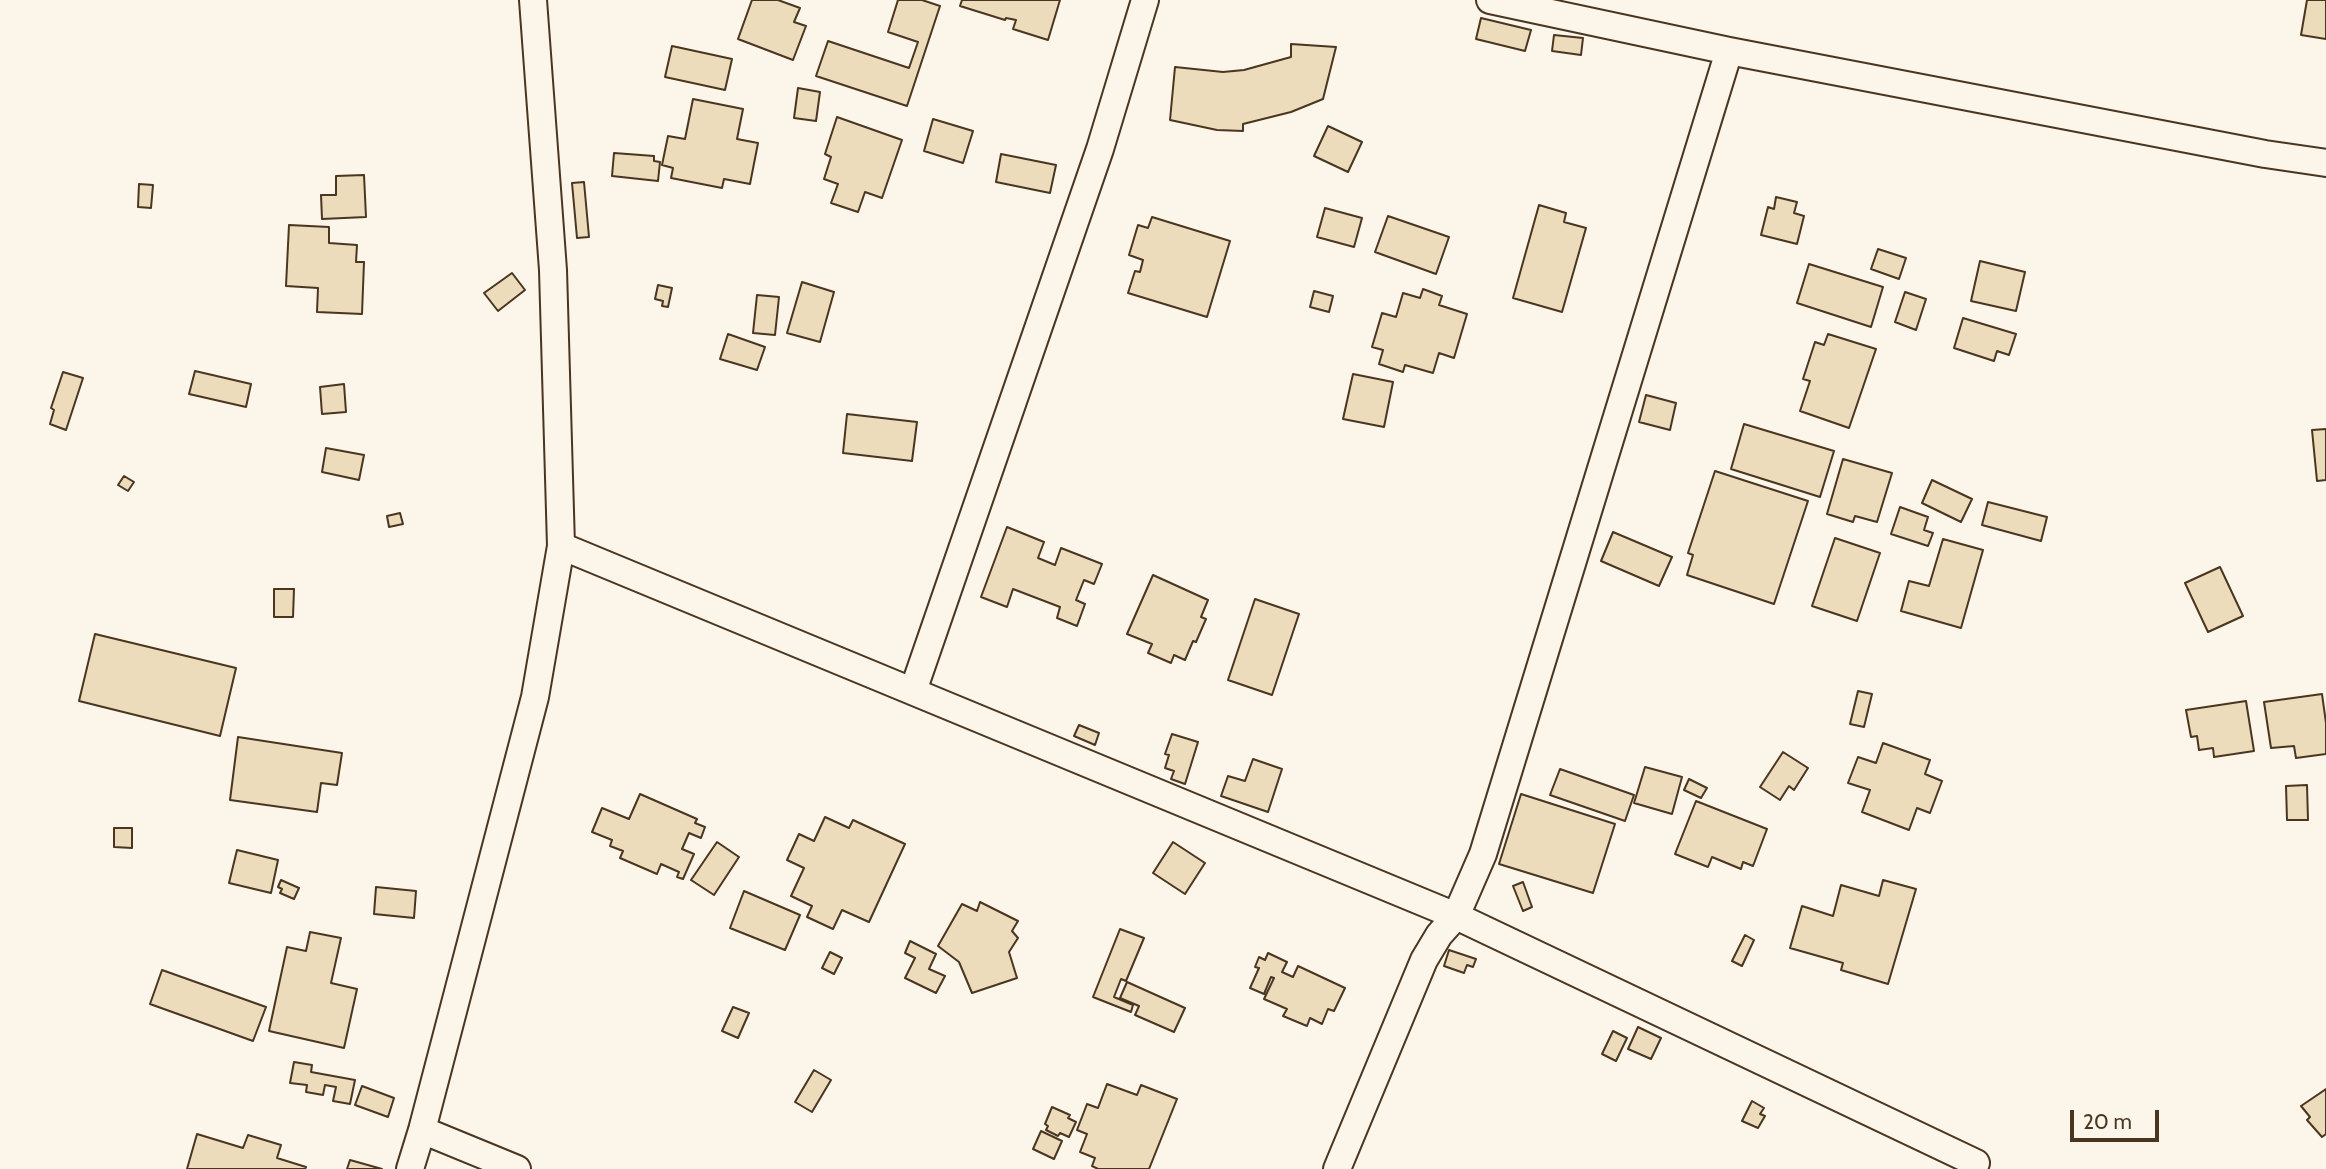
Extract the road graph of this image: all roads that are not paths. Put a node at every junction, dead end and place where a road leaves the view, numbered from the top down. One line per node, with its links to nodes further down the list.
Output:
1 (533, 0): 6 (street)
2 (1145, 0): 7 (street)
3 (1490, 0): 4 (street)
4 (1728, 51): 5 (street); 8 (street)
5 (2326, 163)
6 (561, 545): 7 (street); 9 (street)
7 (913, 691): 8 (street)
8 (1456, 916): 10 (street); 13 (street)
9 (422, 1130): 11 (street); 12 (street)
10 (1976, 1163)
11 (410, 1169)
12 (517, 1169)
13 (1338, 1169)

